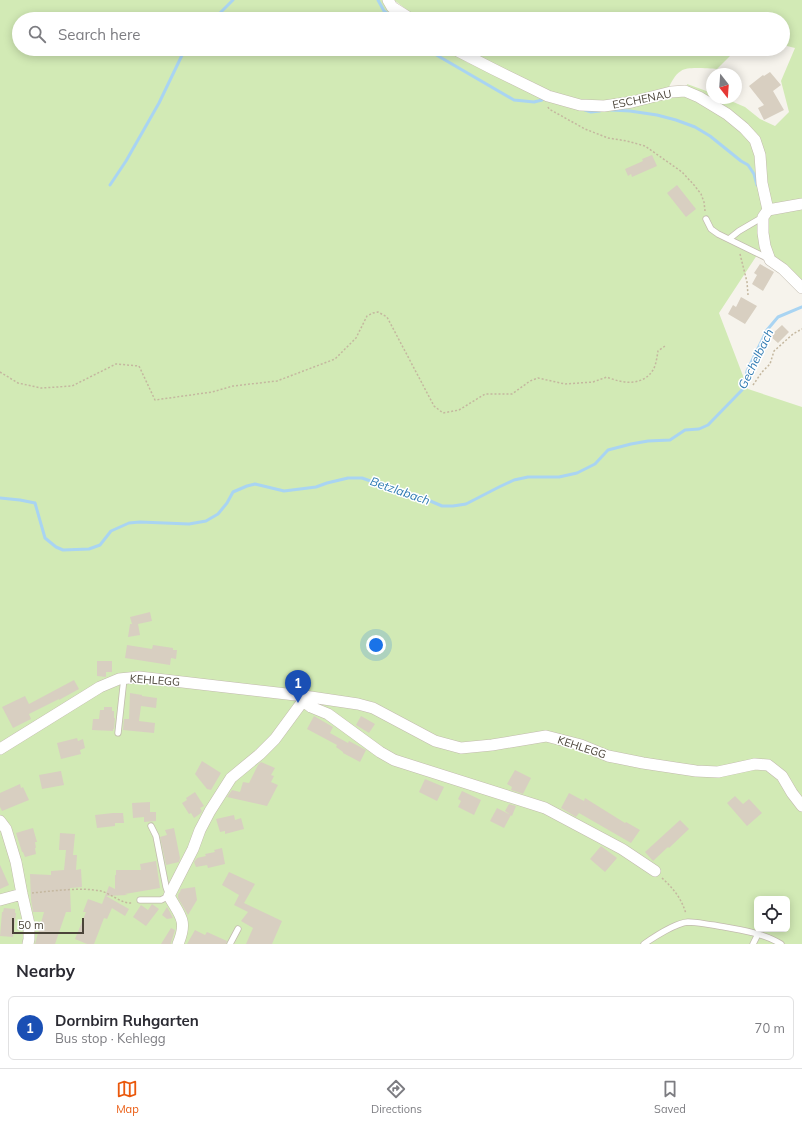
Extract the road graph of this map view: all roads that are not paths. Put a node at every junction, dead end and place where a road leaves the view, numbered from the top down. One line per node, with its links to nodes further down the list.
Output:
1 (388, 0): 2 (street)
2 (400, 12)
3 (468, 56): 5 (street, ESCHENAU)
4 (802, 204): 5 (street)
5 (766, 213): 7 (lane); 8 (street, ESCHENAU)
6 (706, 219): 7 (lane)
7 (729, 239): 8 (lane)
8 (770, 260): 9 (street)
9 (802, 288)
10 (124, 678): 11 (street, KEHLEGG); 12 (lane); 13 (street, KEHLEGG)
11 (304, 699): 14 (street, KEHLEGG); 17 (street, KEHLEGG); 19 (street)
12 (118, 733)
13 (0, 749)
14 (802, 806)
15 (0, 821): 18 (street)
16 (151, 826): 19 (lane)
17 (655, 871)
18 (22, 894): 20 (street); 24 (street)
19 (170, 896): 21 (lane); 25 (street)
20 (0, 900)
21 (140, 900)
22 (238, 929): 26 (lane)
23 (758, 934): 27 (lane); 28 (lane); 29 (lane)
24 (28, 944)
25 (178, 944)
26 (230, 944)
27 (644, 944)
28 (753, 944)
29 (781, 944)

